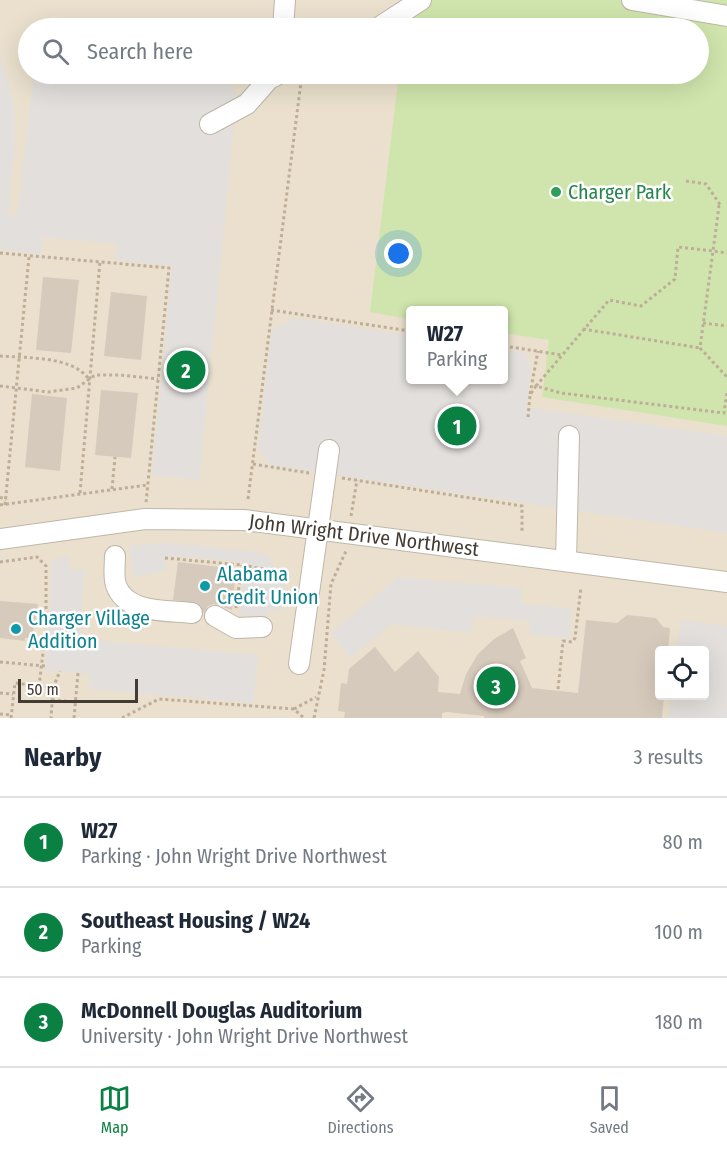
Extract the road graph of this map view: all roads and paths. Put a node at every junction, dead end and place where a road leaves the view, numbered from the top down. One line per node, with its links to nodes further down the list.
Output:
1 (285, 0): 5 (street)
2 (421, 0): 6 (street)
3 (632, 0): 4 (street)
4 (727, 16)
5 (284, 18)
6 (393, 18)
7 (266, 84): 9 (street)
8 (301, 84): 18 (path)
9 (210, 124)
10 (686, 181): 11 (path)
11 (721, 206): 12 (path); 13 (path)
12 (727, 207)
13 (713, 251): 15 (path); 19 (path); 21 (path)
14 (0, 253): 16 (path)
15 (727, 253)
16 (29, 257): 17 (path); 28 (path)
17 (100, 261): 30 (path); 31 (path)
18 (271, 310): 22 (path); 41 (path)
19 (703, 322): 20 (path); 24 (path)
20 (727, 326)
21 (584, 329): 24 (path); 26 (path)
22 (406, 330)
23 (508, 347): 25 (path)
24 (700, 348): 29 (path)
25 (538, 351): 26 (path); 36 (path)
26 (562, 355): 33 (path)
27 (0, 356): 28 (path)
28 (19, 357): 31 (path); 34 (path)
29 (727, 377)
30 (158, 379): 31 (path); 44 (path)
31 (89, 380): 34 (path); 46 (path)
32 (0, 386): 34 (path)
33 (536, 386): 35 (path); 36 (path)
34 (16, 389): 49 (path)
35 (727, 392)
36 (530, 395): 37 (path)
37 (528, 417)
38 (568, 436): 59 (street)
39 (329, 450): 42 (street)
40 (115, 457): 45 (path)
41 (252, 464): 42 (path); 48 (path)
42 (325, 476): 43 (path); 53 (street)
43 (357, 480): 51 (path); 54 (path)
44 (147, 485): 45 (path); 52 (path)
45 (112, 489): 46 (path)
46 (80, 493): 49 (path)
47 (0, 497): 49 (path)
48 (248, 499)
49 (6, 502): 50 (path)
50 (0, 506)
51 (351, 516)
52 (145, 519): 53 (street, John Wright Drive Northwest); 55 (street, John Wright Drive Northwest)
53 (318, 529): 59 (street, John Wright Drive Northwest); 70 (street)
54 (522, 531)
55 (0, 539)
56 (346, 551): 79 (path)
57 (115, 556): 65 (street)
58 (165, 558): 61 (path)
59 (566, 561): 63 (street, John Wright Drive Northwest)
60 (0, 562): 71 (path)
61 (242, 565): 62 (path); 66 (path)
62 (267, 570)
63 (727, 582)
64 (581, 587): 76 (path)
65 (192, 613)
66 (235, 615)
67 (215, 616): 68 (street)
68 (262, 627)
69 (0, 662): 71 (path)
70 (299, 664)
71 (43, 666): 74 (path)
72 (60, 671): 75 (path)
73 (78, 673): 81 (path)
74 (39, 686): 75 (path); 78 (path)
75 (53, 688): 80 (path)
76 (558, 689)
77 (0, 693): 78 (path)
78 (14, 694): 84 (path)
79 (318, 697): 82 (path); 89 (path)
80 (52, 700): 81 (path); 85 (path)
81 (75, 702): 86 (path)
82 (294, 709): 87 (path); 88 (path)
83 (0, 714): 84 (path)
84 (11, 716)
85 (51, 718)
86 (74, 718)
87 (122, 718)
88 (304, 718)
89 (314, 718)

